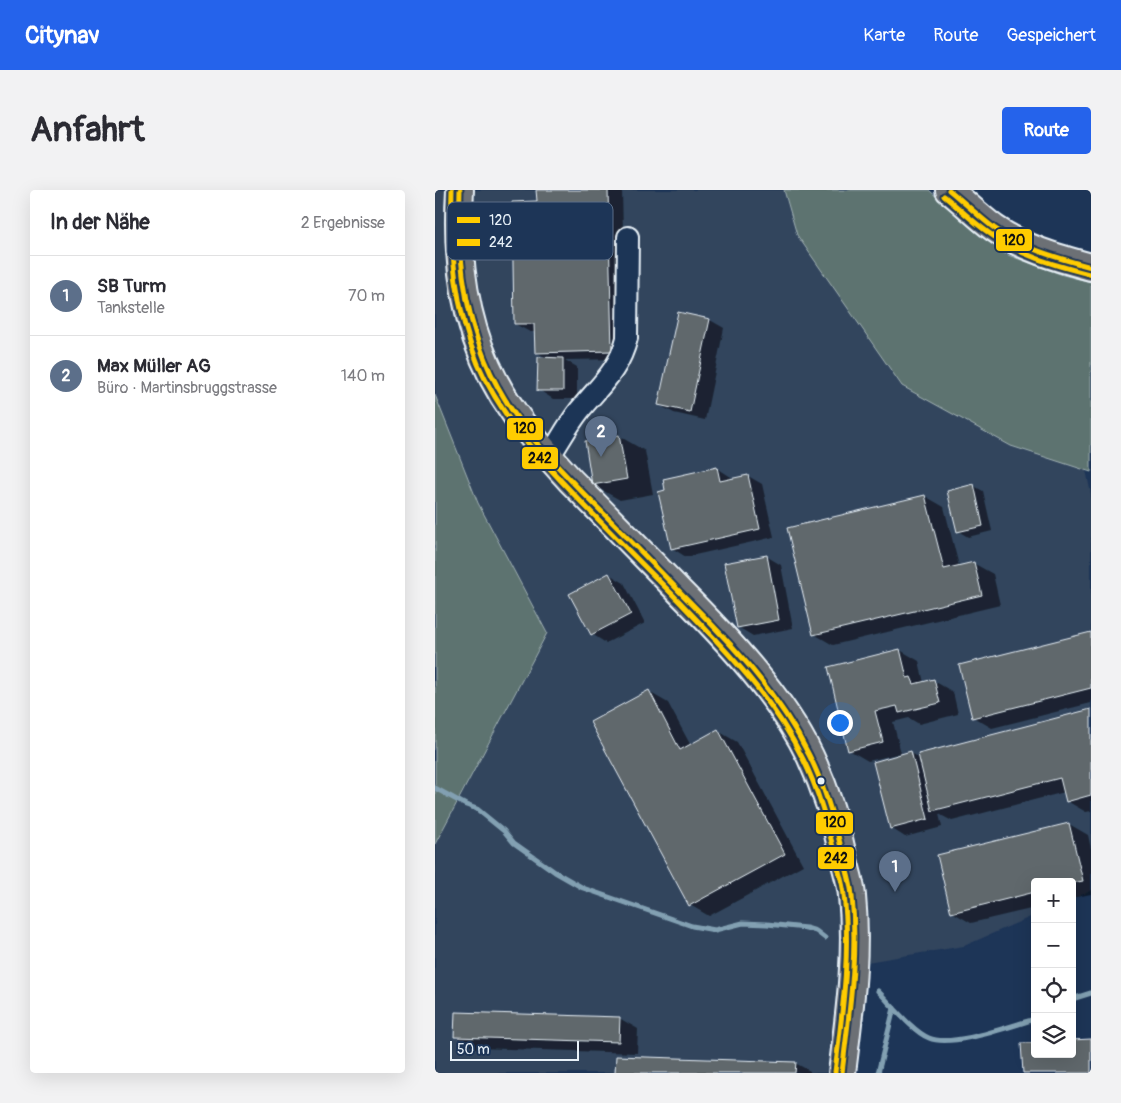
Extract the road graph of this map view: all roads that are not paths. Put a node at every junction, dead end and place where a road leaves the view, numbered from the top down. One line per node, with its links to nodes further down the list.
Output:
1 (949, 190): 4 (main road)
2 (629, 237): 5 (lane)
3 (459, 260): 5 (main road)
4 (1091, 267)
5 (549, 457): 6 (main road)
6 (842, 1073)

